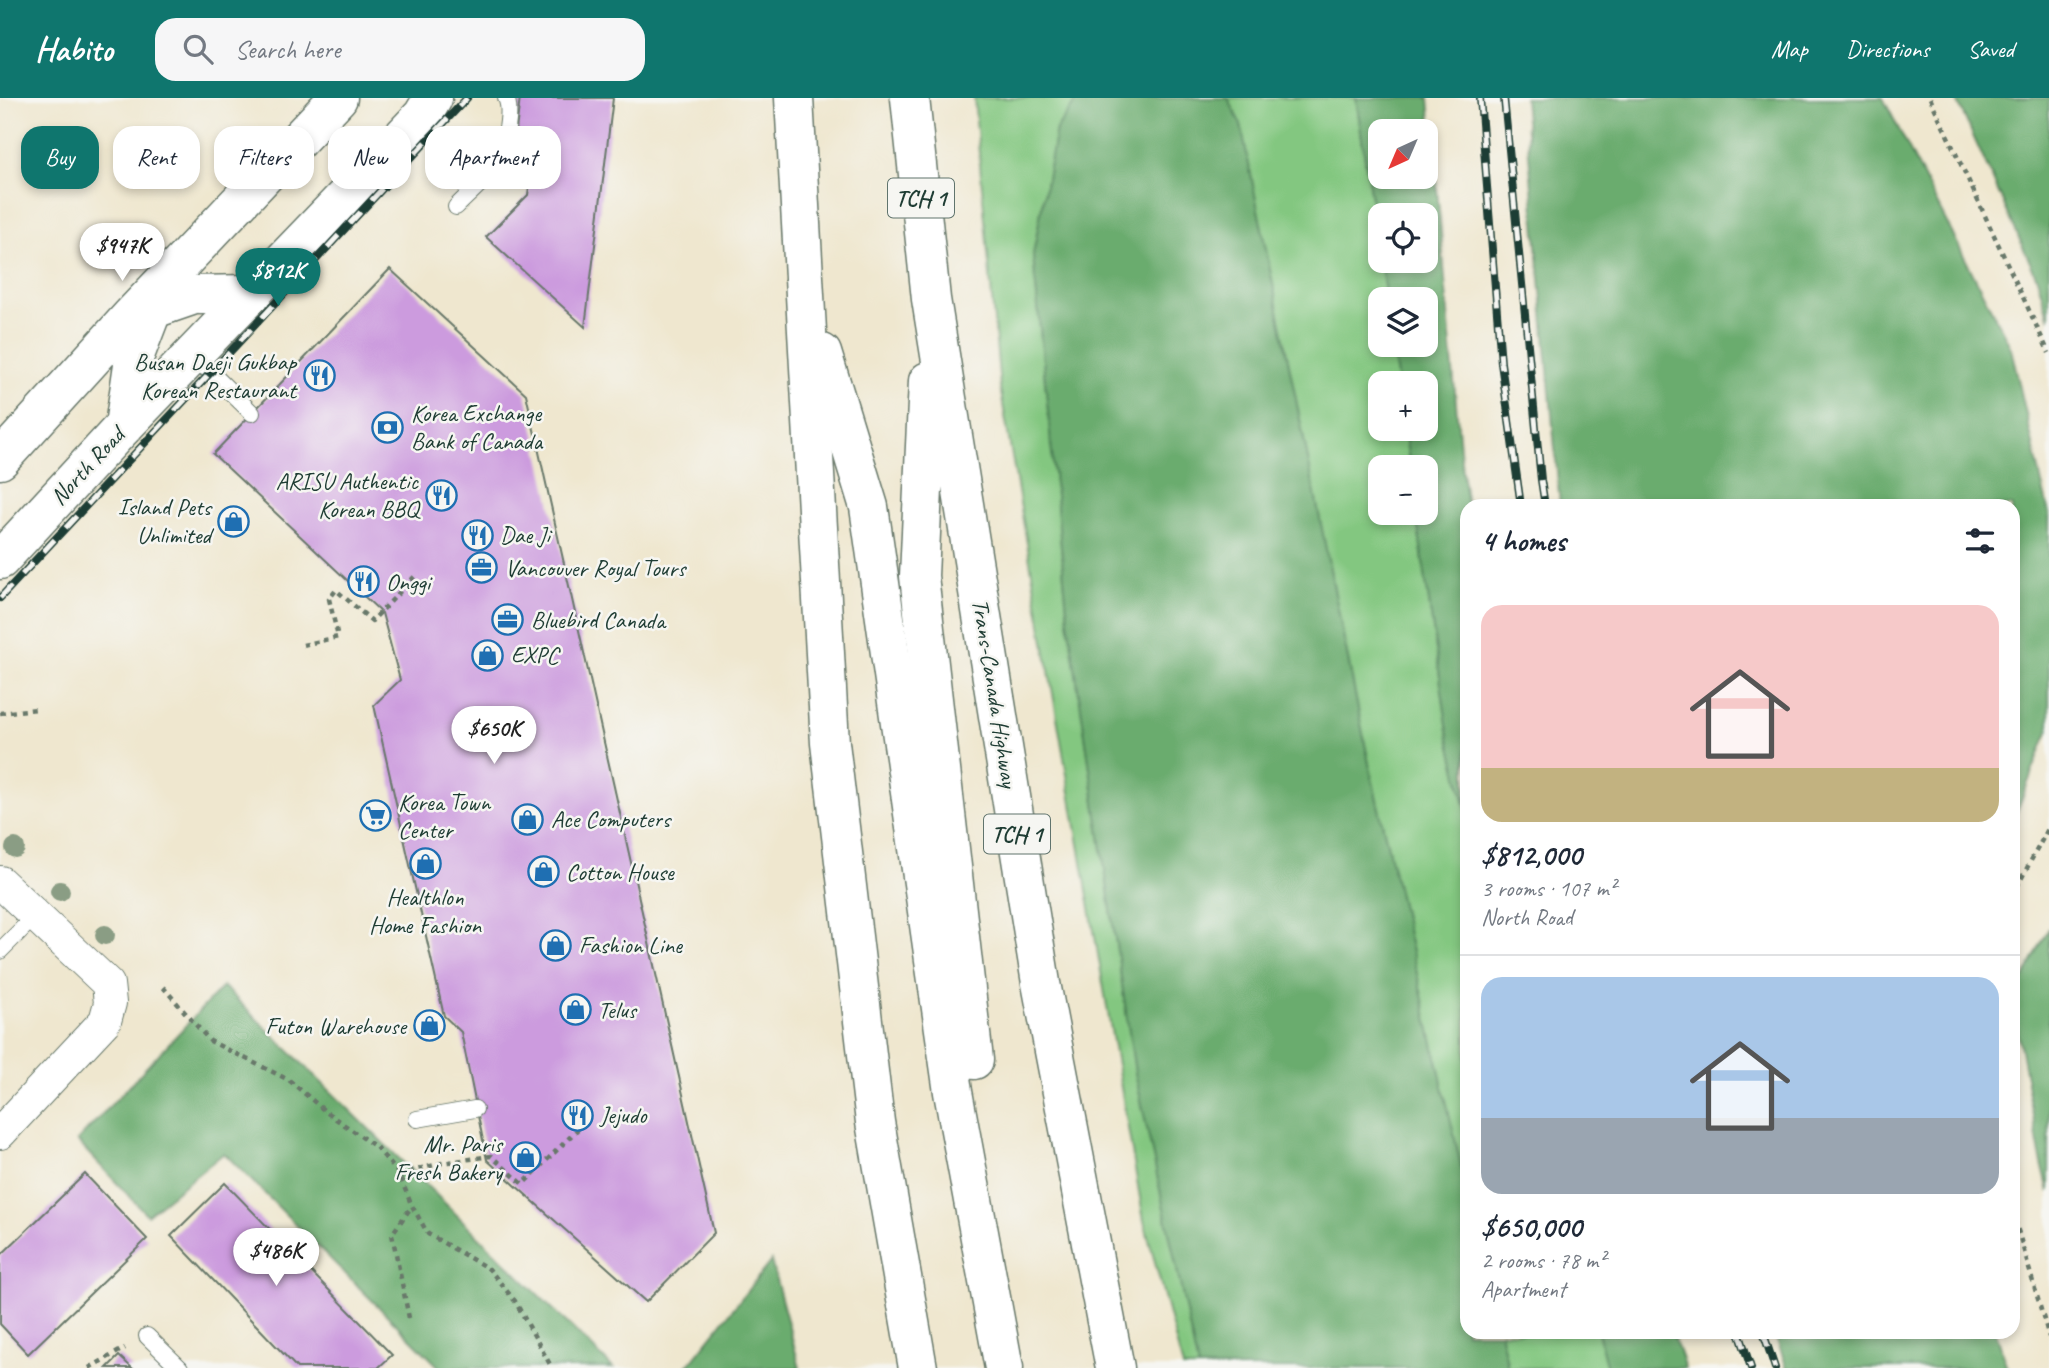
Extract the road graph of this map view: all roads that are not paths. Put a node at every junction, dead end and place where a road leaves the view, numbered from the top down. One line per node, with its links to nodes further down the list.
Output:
1 (338, 98): 10 (main road)
2 (433, 98): 8 (main road, North Road)
3 (506, 98): 6 (lane)
4 (794, 98): 7 (main road)
5 (911, 98): 9 (main road, Trans-Canada Highway / TCH 1)
6 (456, 207)
7 (804, 290): 24 (main road); 25 (main road)
8 (250, 294): 10 (main road); 11 (main road, North Road)
9 (931, 299): 26 (main road); 27 (main road, Trans-Canada Highway / TCH 1)
10 (146, 306): 13 (main road); 14 (main road)
11 (193, 355): 12 (lane); 13 (main road, North Road)
12 (252, 414)
13 (124, 426): 15 (main road, North Road)
14 (0, 460)
15 (0, 559)
16 (0, 882): 17 (street)
17 (36, 915): 18 (lane); 21 (street)
18 (0, 951)
19 (475, 1109): 20 (lane)
20 (417, 1119)
21 (0, 1133)
22 (147, 1336): 23 (lane)
23 (180, 1368)
24 (918, 1368)
25 (1004, 1368)
26 (1029, 1368)
27 (1115, 1368)

